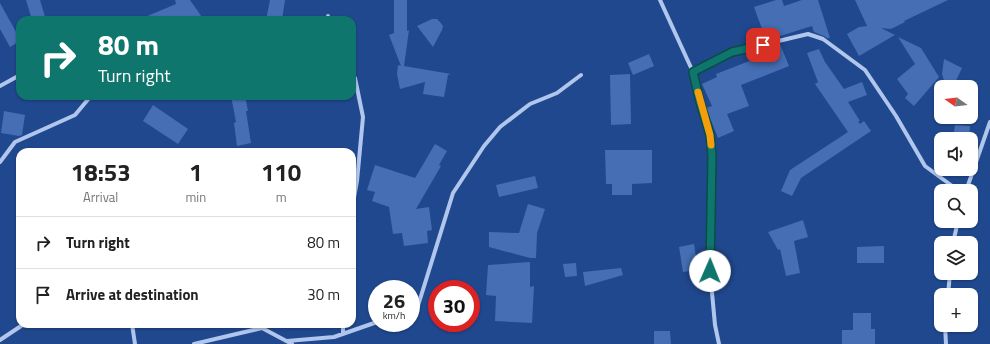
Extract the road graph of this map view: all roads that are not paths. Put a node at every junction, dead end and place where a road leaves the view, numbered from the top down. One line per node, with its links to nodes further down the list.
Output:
1 (660, 0): 2 (street)
2 (693, 72): 10 (street); 25 (street)
3 (582, 75): 13 (street)
4 (16, 77): 6 (street)
5 (356, 84): 12 (street)
6 (0, 86)
7 (88, 100): 9 (street)
8 (990, 122): 11 (street)
9 (0, 162)
10 (949, 184)
11 (968, 184)
12 (356, 187)
13 (420, 298)
14 (368, 325): 19 (street)
15 (18, 328): 20 (street)
16 (133, 328): 22 (street)
17 (342, 328): 19 (street)
18 (945, 332): 26 (street)
19 (343, 334): 21 (street)
20 (0, 340)
21 (287, 341): 23 (street); 24 (street)
22 (135, 344)
23 (194, 344)
24 (292, 344)
25 (719, 344)
26 (946, 344)

